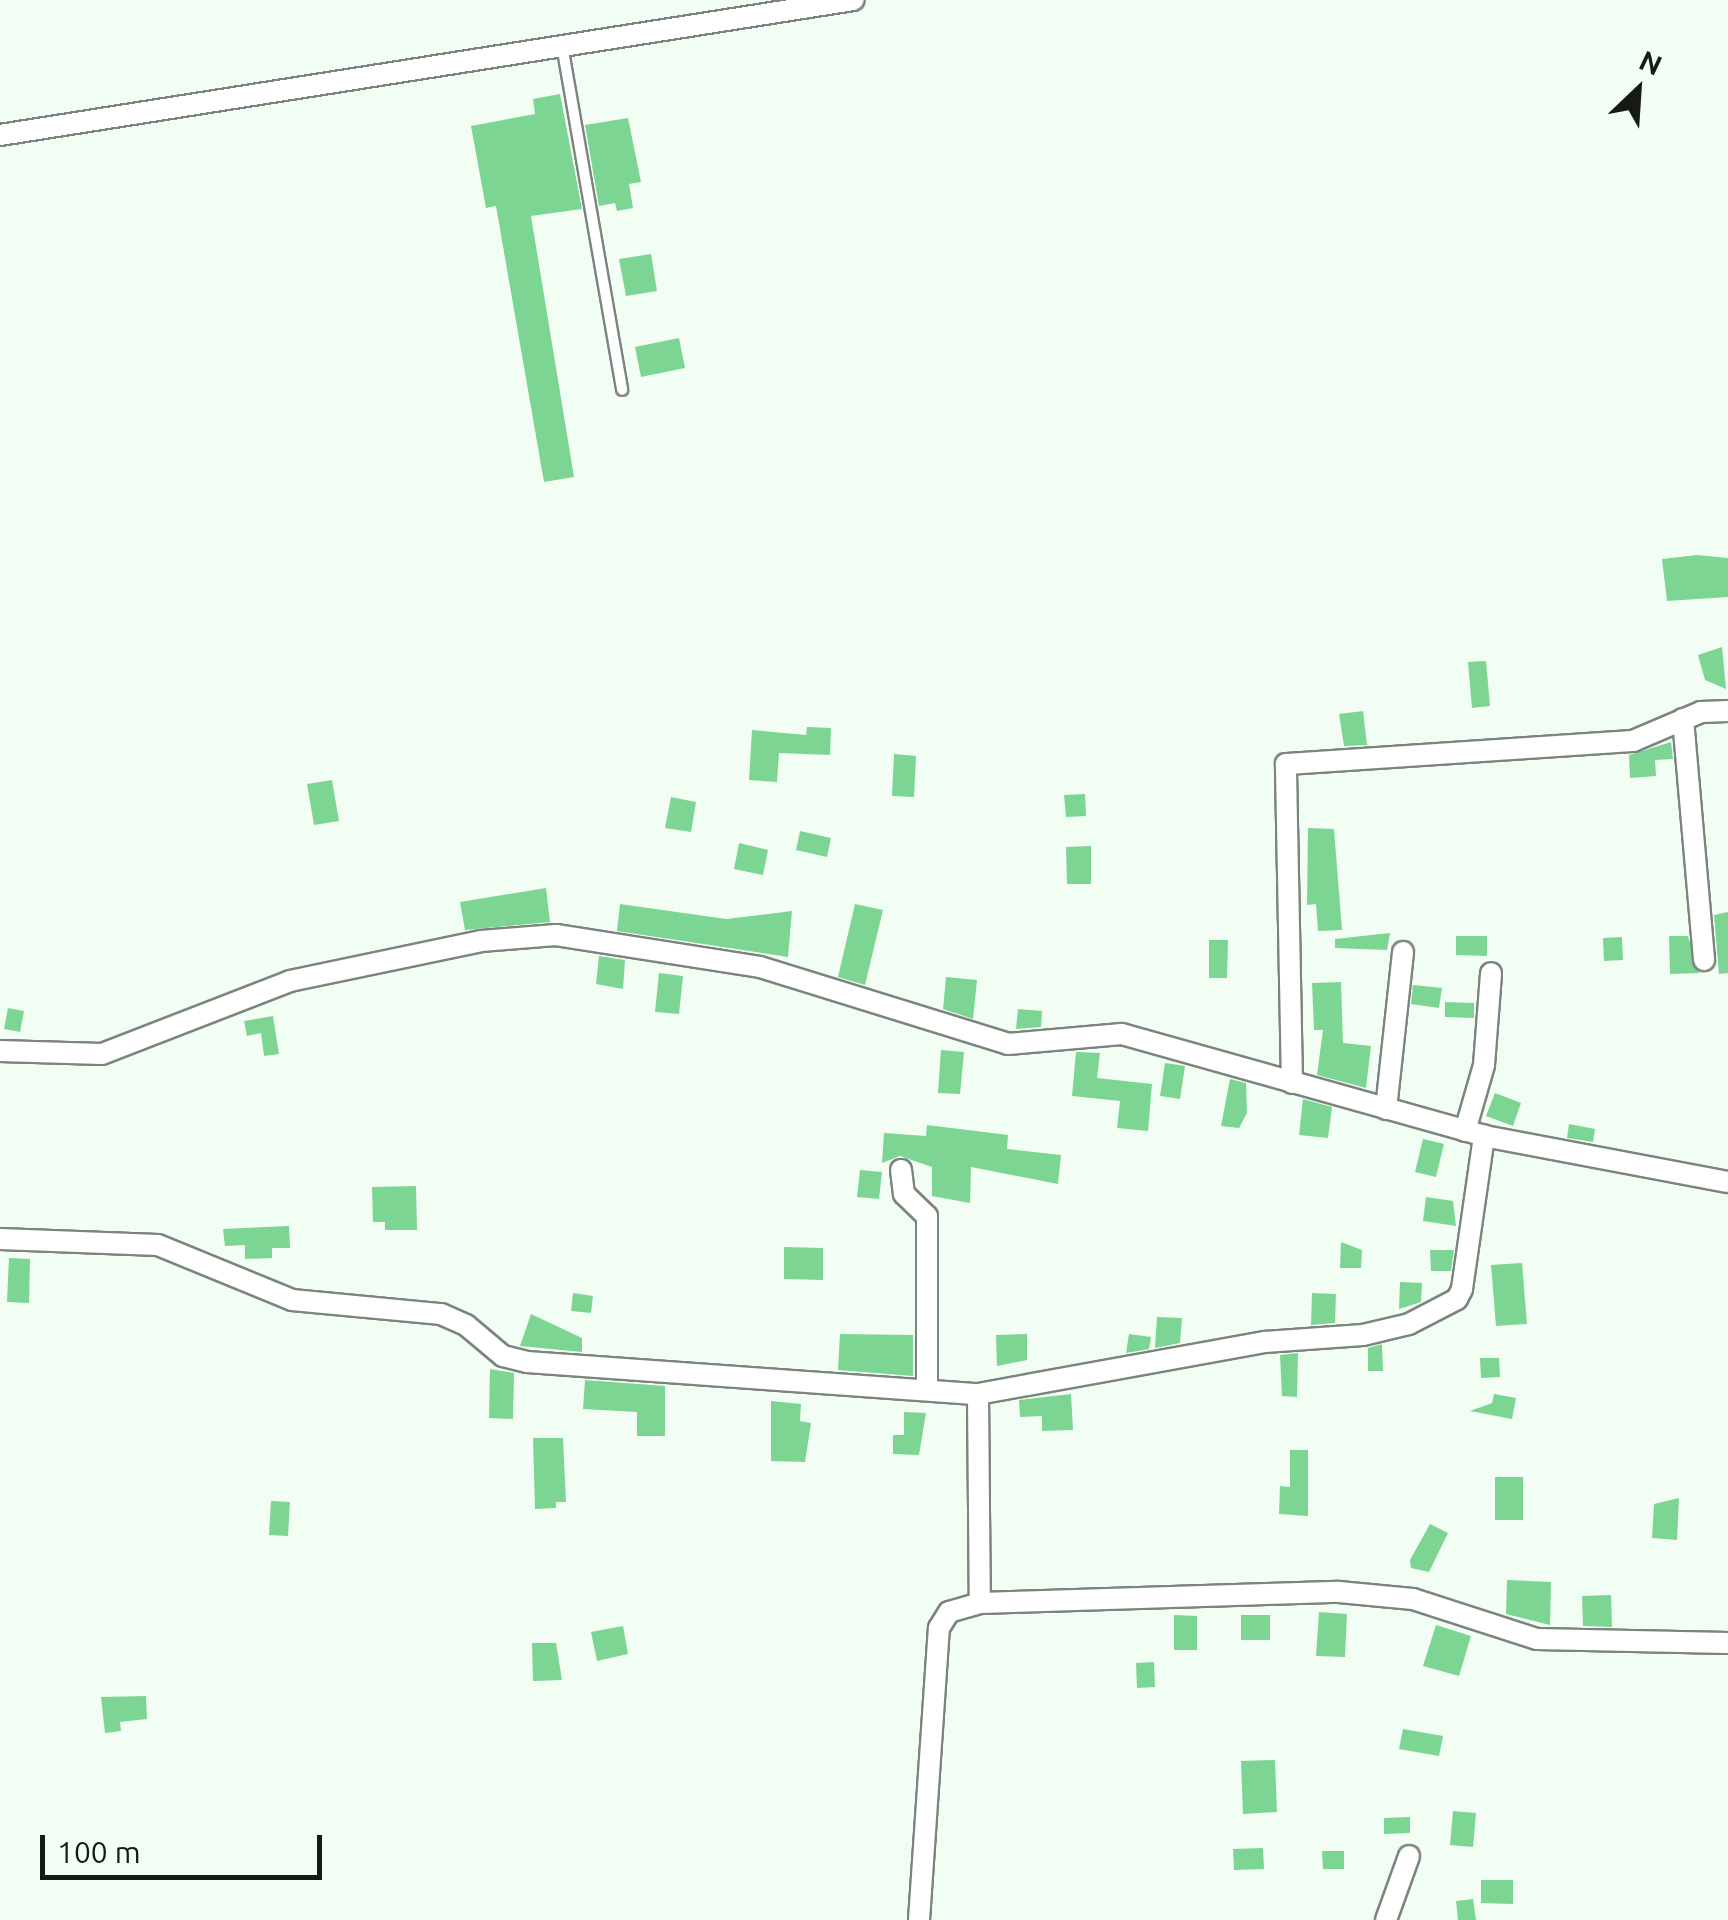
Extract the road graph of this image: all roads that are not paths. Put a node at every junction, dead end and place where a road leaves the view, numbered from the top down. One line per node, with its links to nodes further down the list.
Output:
1 (854, 0): 2 (street)
2 (562, 44): 3 (street); 4 (lane)
3 (0, 134)
4 (622, 390)
5 (1728, 711): 6 (street)
6 (1683, 719): 8 (street); 11 (street)
7 (1403, 952): 12 (street)
8 (1704, 960)
9 (1492, 973): 13 (street)
10 (0, 1051): 11 (street)
11 (1292, 1084): 12 (street)
12 (1386, 1109): 13 (street)
13 (1474, 1134): 15 (street); 18 (street)
14 (901, 1170): 17 (street)
15 (1728, 1182)
16 (0, 1240): 17 (street)
17 (927, 1390): 18 (street)
18 (978, 1394): 19 (street)
19 (980, 1603): 20 (street); 22 (street)
20 (1728, 1643)
21 (1409, 1856): 23 (street)
22 (919, 1920)
23 (1386, 1920)

